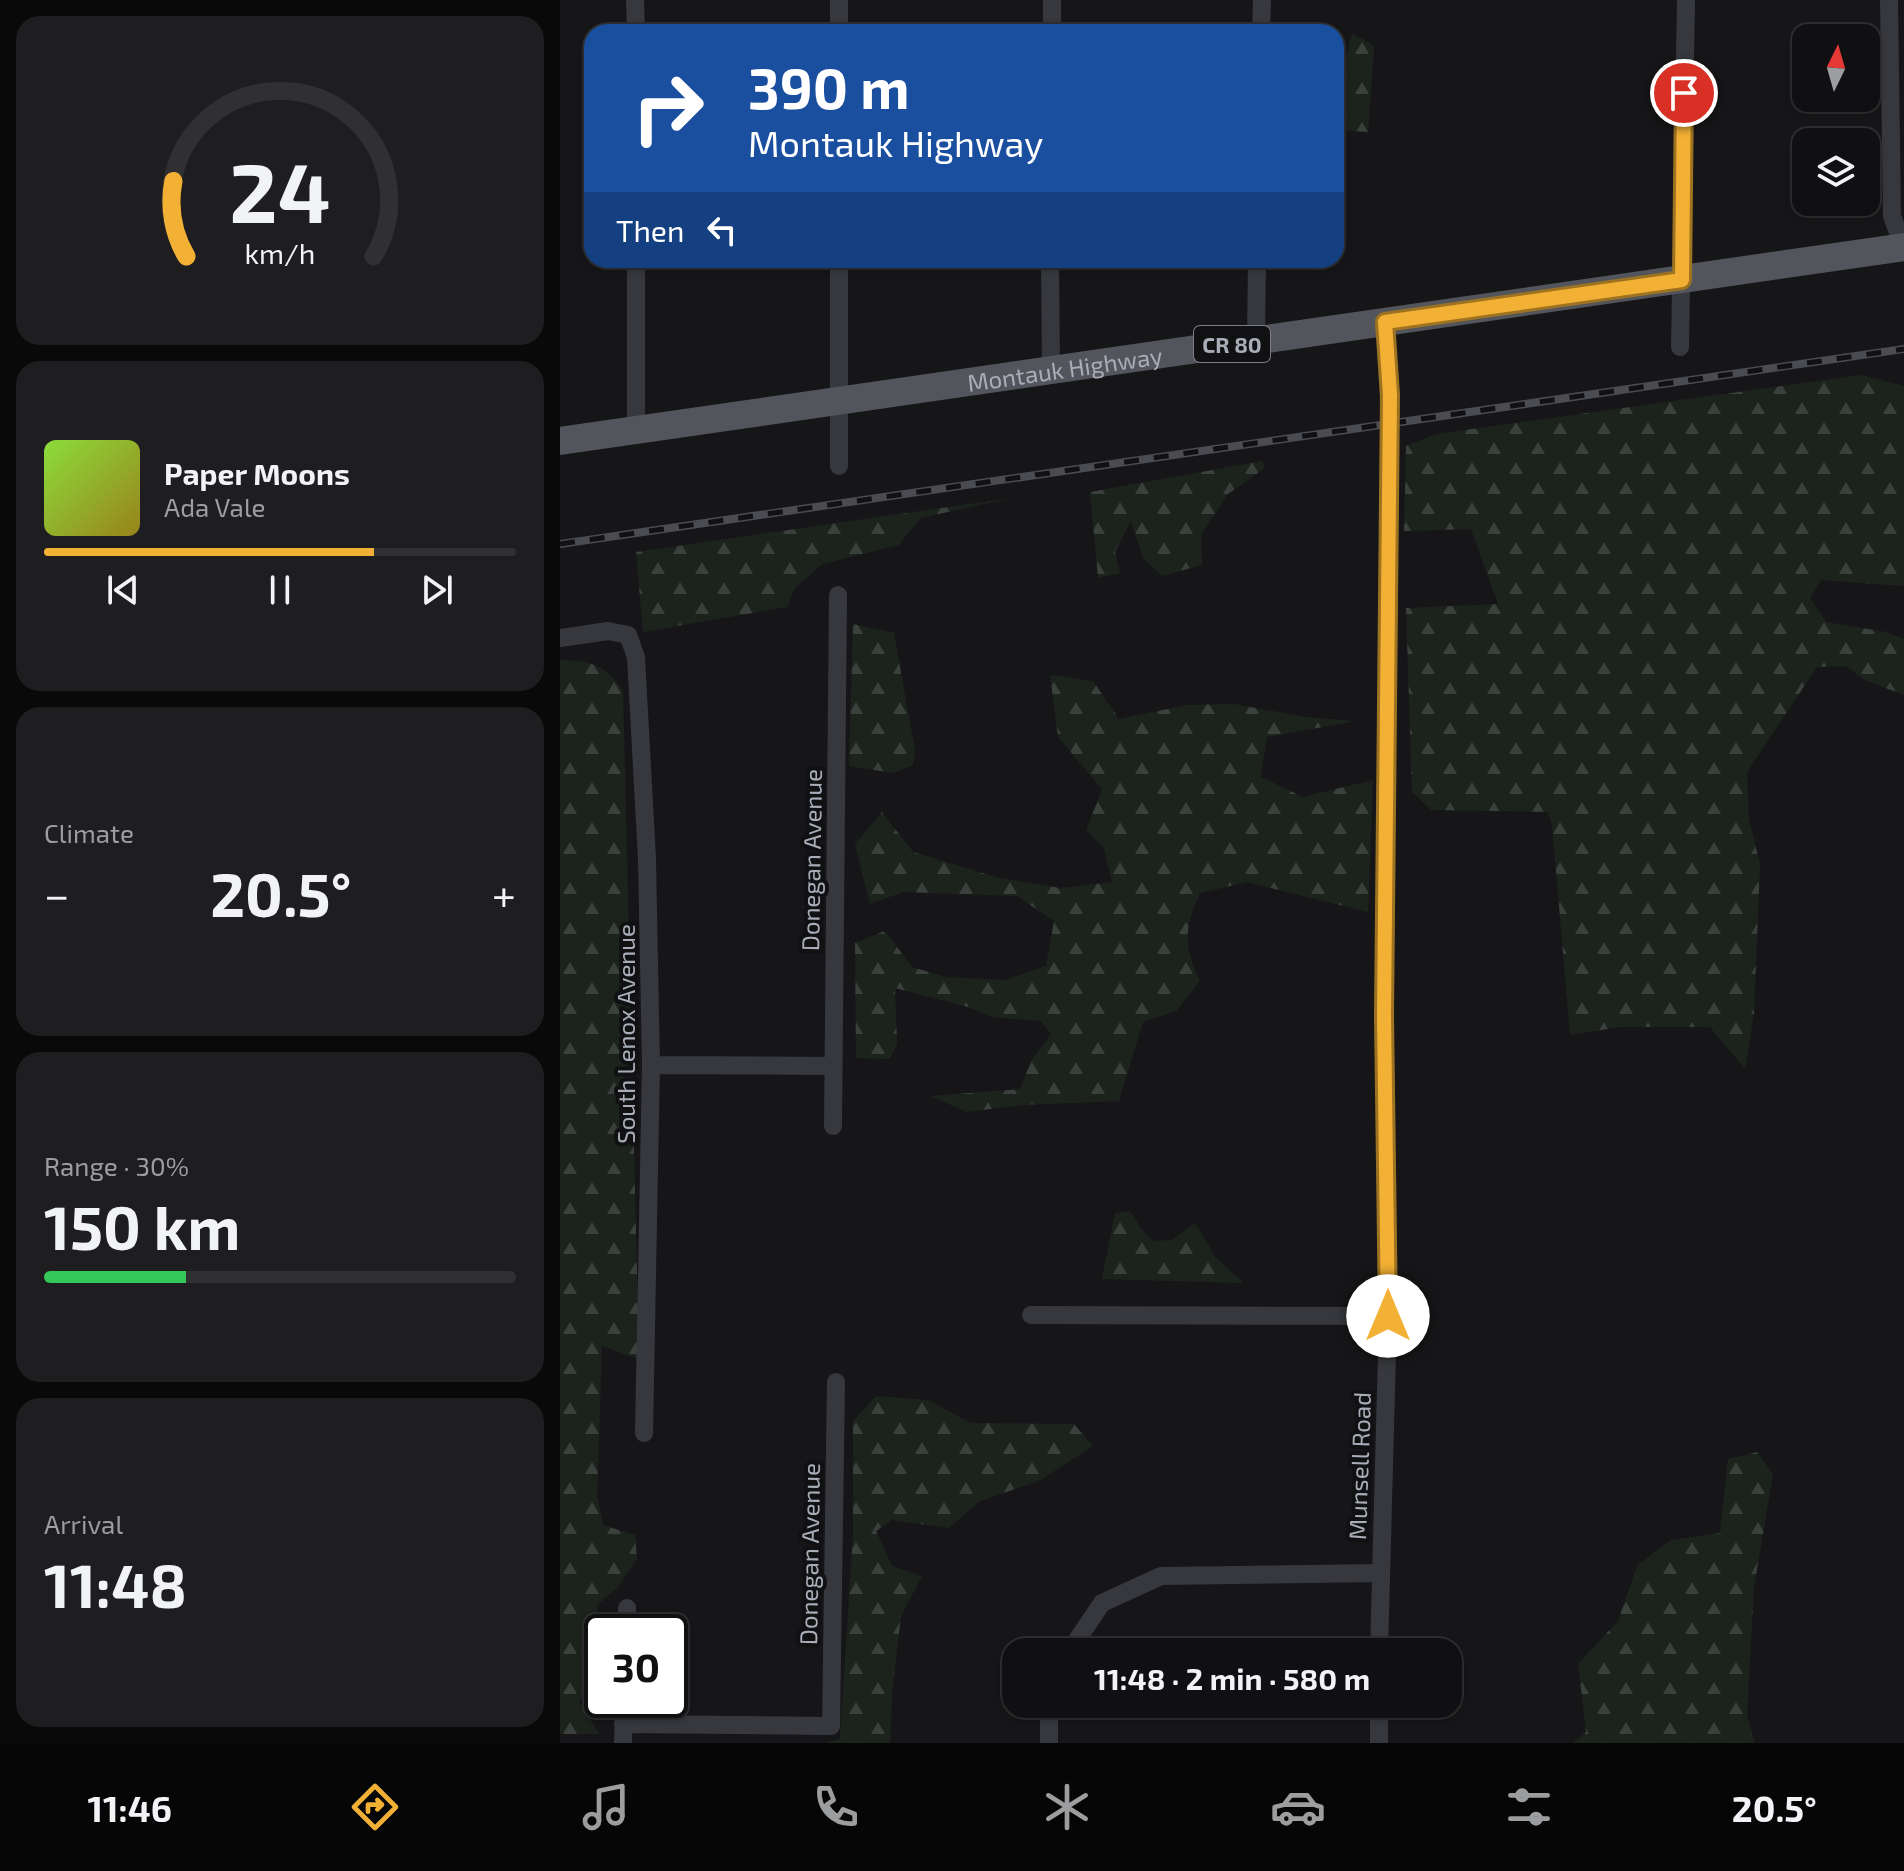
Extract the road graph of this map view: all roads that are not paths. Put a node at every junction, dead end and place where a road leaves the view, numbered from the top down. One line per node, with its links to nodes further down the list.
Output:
1 (635, 0): 7 (street)
2 (839, 0): 8 (street)
3 (1052, 0): 9 (street)
4 (1262, 0): 10 (street)
5 (1686, 0): 16 (street)
6 (1889, 0): 11 (street)
7 (636, 24)
8 (839, 24)
9 (1052, 24)
10 (1261, 24)
11 (1904, 247): 16 (main road, Montauk Highway / CR 80)
12 (636, 268): 22 (street)
13 (839, 268): 21 (street)
14 (1050, 268): 20 (street)
15 (1257, 268): 18 (street)
16 (1682, 280): 17 (main road, Montauk Highway / CR 80); 19 (street)
17 (1385, 322): 18 (main road, Montauk Highway / CR 80); 31 (street, Munsell Road)
18 (1256, 340): 20 (main road, Montauk Highway / CR 80)
19 (1680, 347)
20 (1051, 370): 21 (main road, Montauk Highway / CR 80)
21 (839, 401): 22 (main road, Montauk Highway / CR 80); 24 (street)
22 (636, 430): 23 (main road, Montauk Highway / CR 80)
23 (560, 441)
24 (839, 466)
25 (838, 595): 28 (street, Donegan Avenue)
26 (560, 638): 27 (street, South Lenox Avenue)
27 (651, 1065): 28 (street); 33 (street, South Lenox Avenue)
28 (833, 1066): 29 (street, Donegan Avenue)
29 (833, 1126)
30 (1031, 1315): 31 (street)
31 (1388, 1316): 34 (street, Munsell Road)
32 (836, 1382): 41 (street, Donegan Avenue)
33 (644, 1433)
34 (1379, 1573): 37 (street); 38 (street, Munsell Road)
35 (627, 1608): 36 (street)
36 (627, 1614)
37 (1078, 1638)
38 (1379, 1638)
39 (1049, 1718): 42 (street)
40 (1379, 1718): 43 (street)
41 (623, 1734)
42 (1049, 1743)
43 (1379, 1743)

